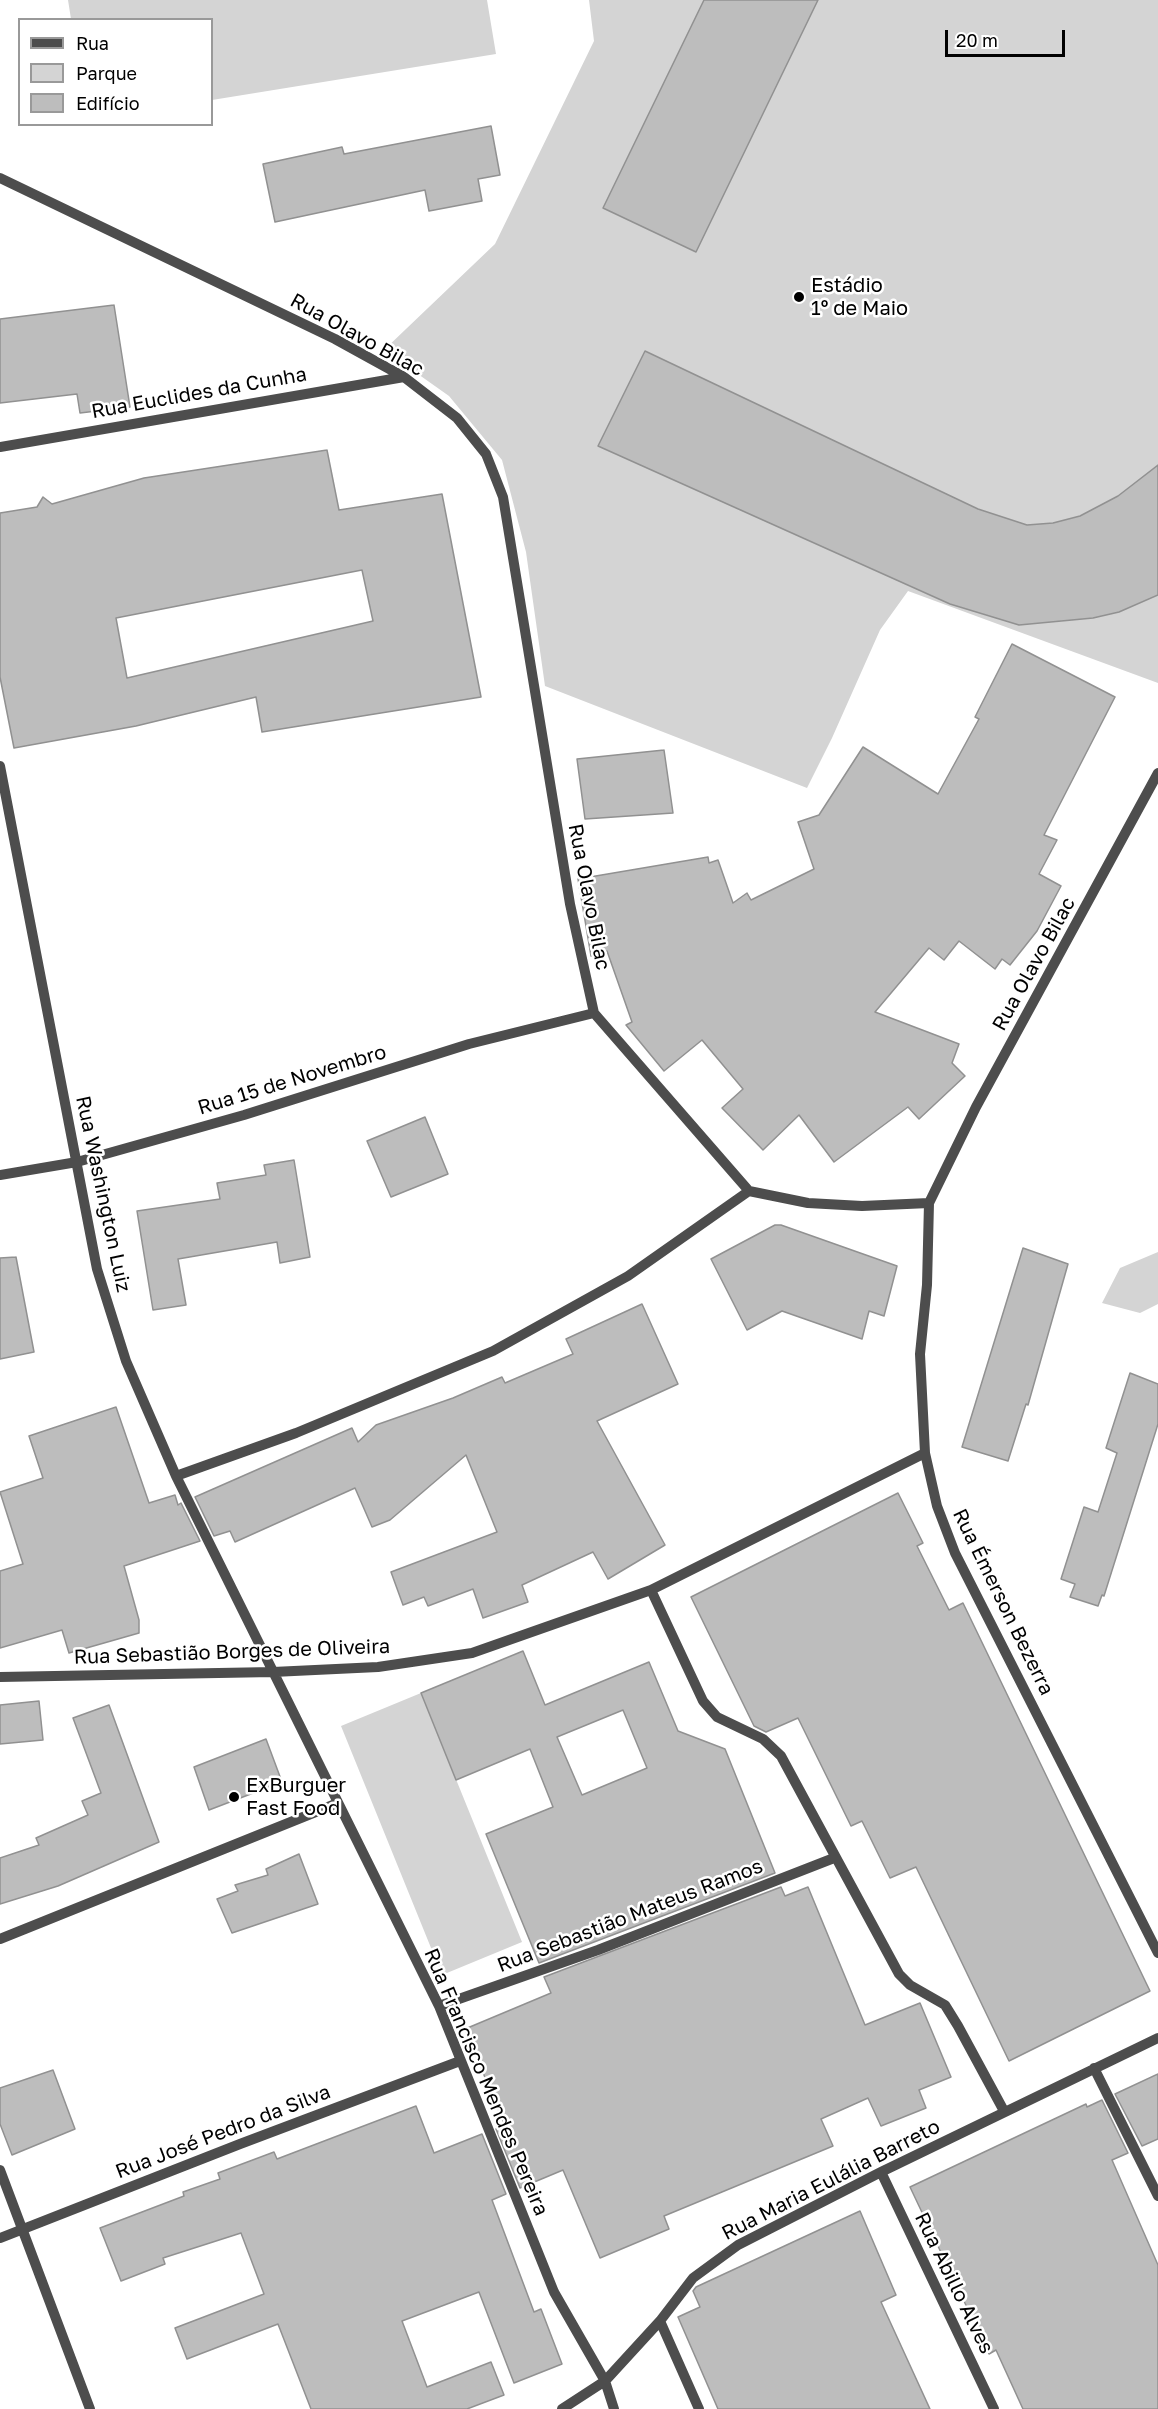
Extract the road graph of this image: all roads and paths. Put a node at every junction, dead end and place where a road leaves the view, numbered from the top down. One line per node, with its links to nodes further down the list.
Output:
1 (0, 178): 2 (street, Rua Olavo Bilac)
2 (404, 377): 3 (street, Rua Euclides da Cunha); 6 (street, Rua Olavo Bilac)
3 (0, 447)
4 (0, 766): 7 (street, Rua Washington Luiz)
5 (1158, 773): 10 (street, Rua Olavo Bilac)
6 (594, 1013): 7 (street, Rua 15 de Novembro); 9 (street, Rua Olavo Bilac)
7 (77, 1162): 8 (street, Rua 15 de Novembro); 12 (street, Rua Washington Luiz)
8 (0, 1175)
9 (749, 1191): 10 (street); 12 (street)
10 (929, 1203): 11 (street, Rua Émerson Bezerra)
11 (925, 1453): 13 (street, Rua Sebastião Borges de Oliveira); 19 (street, Rua Émerson Bezerra)
12 (176, 1476): 14 (street, Rua Washington Luiz)
13 (651, 1590): 14 (street, Rua Sebastião Borges de Oliveira); 17 (street)
14 (273, 1672): 15 (street, Rua Sebastião Borges de Oliveira); 16 (street, Rua Francisco Mendes Pereira)
15 (0, 1677)
16 (338, 1803): 18 (street); 20 (street, Rua Francisco Mendes Pereira)
17 (834, 1858): 20 (street, Rua Sebastião Mateus Ramos); 24 (street)
18 (0, 1939)
19 (1158, 1953)
20 (439, 2006): 22 (street, Rua Francisco Mendes Pereira)
21 (1158, 2038): 23 (street, Rua Maria Eulália Barreto)
22 (460, 2061): 28 (street, Rua José Pedro da Silva); 31 (street, Rua Francisco Mendes Pereira)
23 (1094, 2068): 24 (street, Rua Maria Eulália Barreto); 27 (street)
24 (1004, 2111): 26 (street, Rua Maria Eulália Barreto)
25 (0, 2170): 28 (street)
26 (881, 2172): 30 (street, Rua Maria Eulália Barreto); 36 (street, Rua Abillo Alves)
27 (1158, 2196)
28 (23, 2228): 29 (street, Rua José Pedro da Silva); 32 (street)
29 (0, 2238)
30 (660, 2321): 31 (street, Rua Maria Eulália Barreto); 35 (street)
31 (605, 2381): 33 (street, Rua Maria Eulália Barreto); 34 (street, Rua Francisco Mendes Pereira)
32 (90, 2409)
33 (562, 2409)
34 (614, 2409)
35 (699, 2409)
36 (994, 2409)

